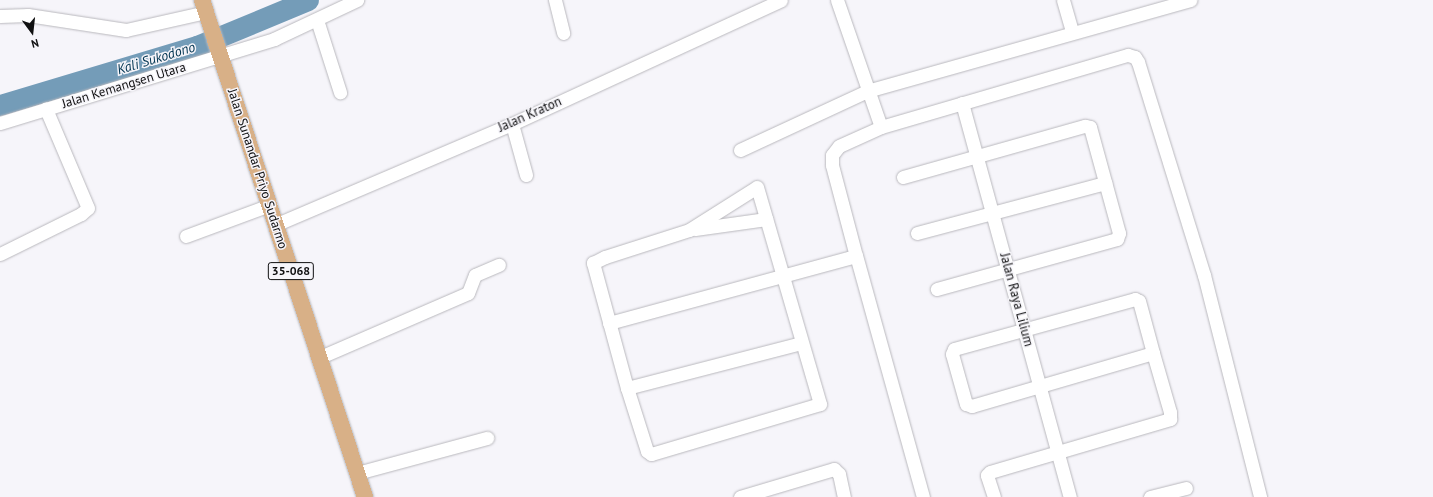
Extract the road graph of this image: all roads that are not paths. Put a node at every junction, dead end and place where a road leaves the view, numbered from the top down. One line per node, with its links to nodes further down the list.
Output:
1 (357, 0): 10 (street, Jalan Kemangsen Utara)
2 (555, 0): 12 (street)
3 (781, 0): 7 (street, Jalan Kraton)
4 (837, 0): 14 (street)
5 (1063, 0): 11 (street)
6 (1190, 0): 11 (street)
7 (757, 5): 19 (street, Jalan Kraton)
8 (205, 10): 9 (street); 13 (main road, Jalan Sunandar Priyo Sudarmo / 35-068)
9 (0, 16)
10 (317, 20): 13 (street, Jalan Kemangsen Utara); 15 (street)
11 (1072, 31): 14 (street)
12 (563, 33)
13 (218, 50): 17 (street, Jalan Kemangsen Utara); 26 (main road, Jalan Sunandar Priyo Sudarmo / 35-068)
14 (867, 90): 20 (street); 21 (street)
15 (340, 92)
16 (962, 103): 20 (street); 22 (street, Jalan Raya Lilium); 57 (street)
17 (46, 109): 18 (street, Jalan Kemangsen Utara); 33 (street)
18 (0, 123)
19 (512, 124): 23 (street); 29 (street, Jalan Kraton)
20 (881, 127): 34 (street)
21 (740, 150)
22 (977, 157): 24 (street); 25 (street); 27 (street, Jalan Raya Lilium)
23 (526, 174)
24 (903, 177)
25 (1105, 182): 27 (street); 36 (street)
26 (270, 205): 29 (main road, Jalan Sunandar Priyo Sudarmo / 35-068); 32 (street)
27 (992, 212): 31 (street); 36 (street, Jalan Raya Lilium)
28 (766, 218): 30 (street); 30 (street); 37 (street)
29 (277, 224): 43 (main road, Jalan Sunandar Priyo Sudarmo / 35-068)
30 (689, 230): 39 (street)
31 (917, 233)
32 (186, 236)
33 (0, 254)
34 (856, 256): 37 (street); 53 (street)
35 (499, 265): 43 (street)
36 (1008, 270): 38 (street); 40 (street, Jalan Raya Lilium)
37 (784, 276): 39 (street); 41 (street)
38 (937, 289)
39 (609, 322): 45 (street)
40 (1024, 329): 42 (street); 44 (street, Jalan Raya Lilium); 44 (street)
41 (801, 343): 45 (street); 45 (street)
42 (1152, 353): 44 (street); 47 (street)
43 (318, 358): 48 (main road, Jalan Sunandar Priyo Sudarmo / 35-068)
44 (1040, 387): 47 (street, Jalan Raya Lilium)
45 (627, 388)
46 (487, 438): 48 (street)
47 (1058, 453): 54 (street); 55 (street, Jalan Raya Lilium)
48 (357, 473): 50 (main road, Jalan Sunandar Priyo Sudarmo / 35-068)
49 (1186, 488): 56 (street)
50 (364, 497)
51 (740, 497): 52 (street)
52 (844, 497)
53 (923, 497)
54 (994, 497)
55 (1070, 497)
56 (1150, 497)
57 (1260, 497)

